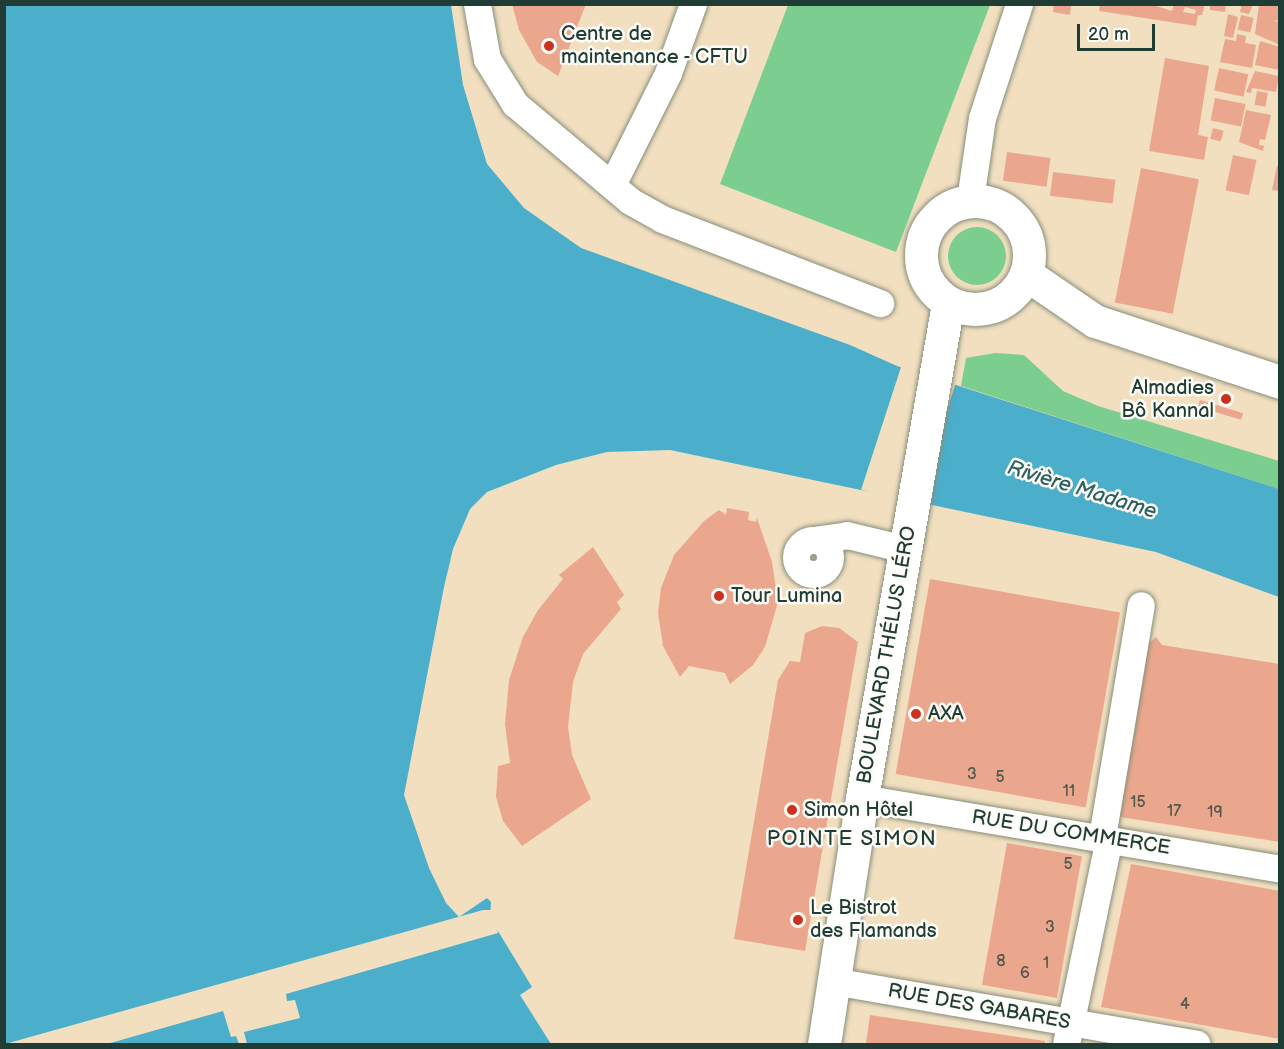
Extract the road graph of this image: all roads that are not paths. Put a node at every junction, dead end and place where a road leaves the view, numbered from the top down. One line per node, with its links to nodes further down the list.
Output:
1 (477, 4): 4 (street)
2 (693, 4): 4 (street)
3 (1019, 4): 5 (street)
4 (612, 185): 7 (street)
5 (970, 200): 6 (main road); 8 (main road)
6 (1026, 274): 8 (main road); 9 (main road)
7 (880, 303)
8 (948, 303): 10 (main road, BOULEVARD THÉLUS LÉRO)
9 (1280, 382)
10 (892, 544): 10 (street); 12 (main road, BOULEVARD THÉLUS LÉRO)
11 (1141, 605): 13 (street)
12 (862, 798): 13 (street, RUE DU COMMERCE); 15 (main road, BOULEVARD THÉLUS LÉRO)
13 (1105, 838): 14 (street, RUE DU COMMERCE); 16 (street)
14 (1280, 869)
15 (833, 981): 16 (street, RUE DES GABARES); 17 (main road, BOULEVARD THÉLUS LÉRO)
16 (1068, 1034): 18 (street, RUE DES GABARES)
17 (824, 1044)
18 (1197, 1044)

